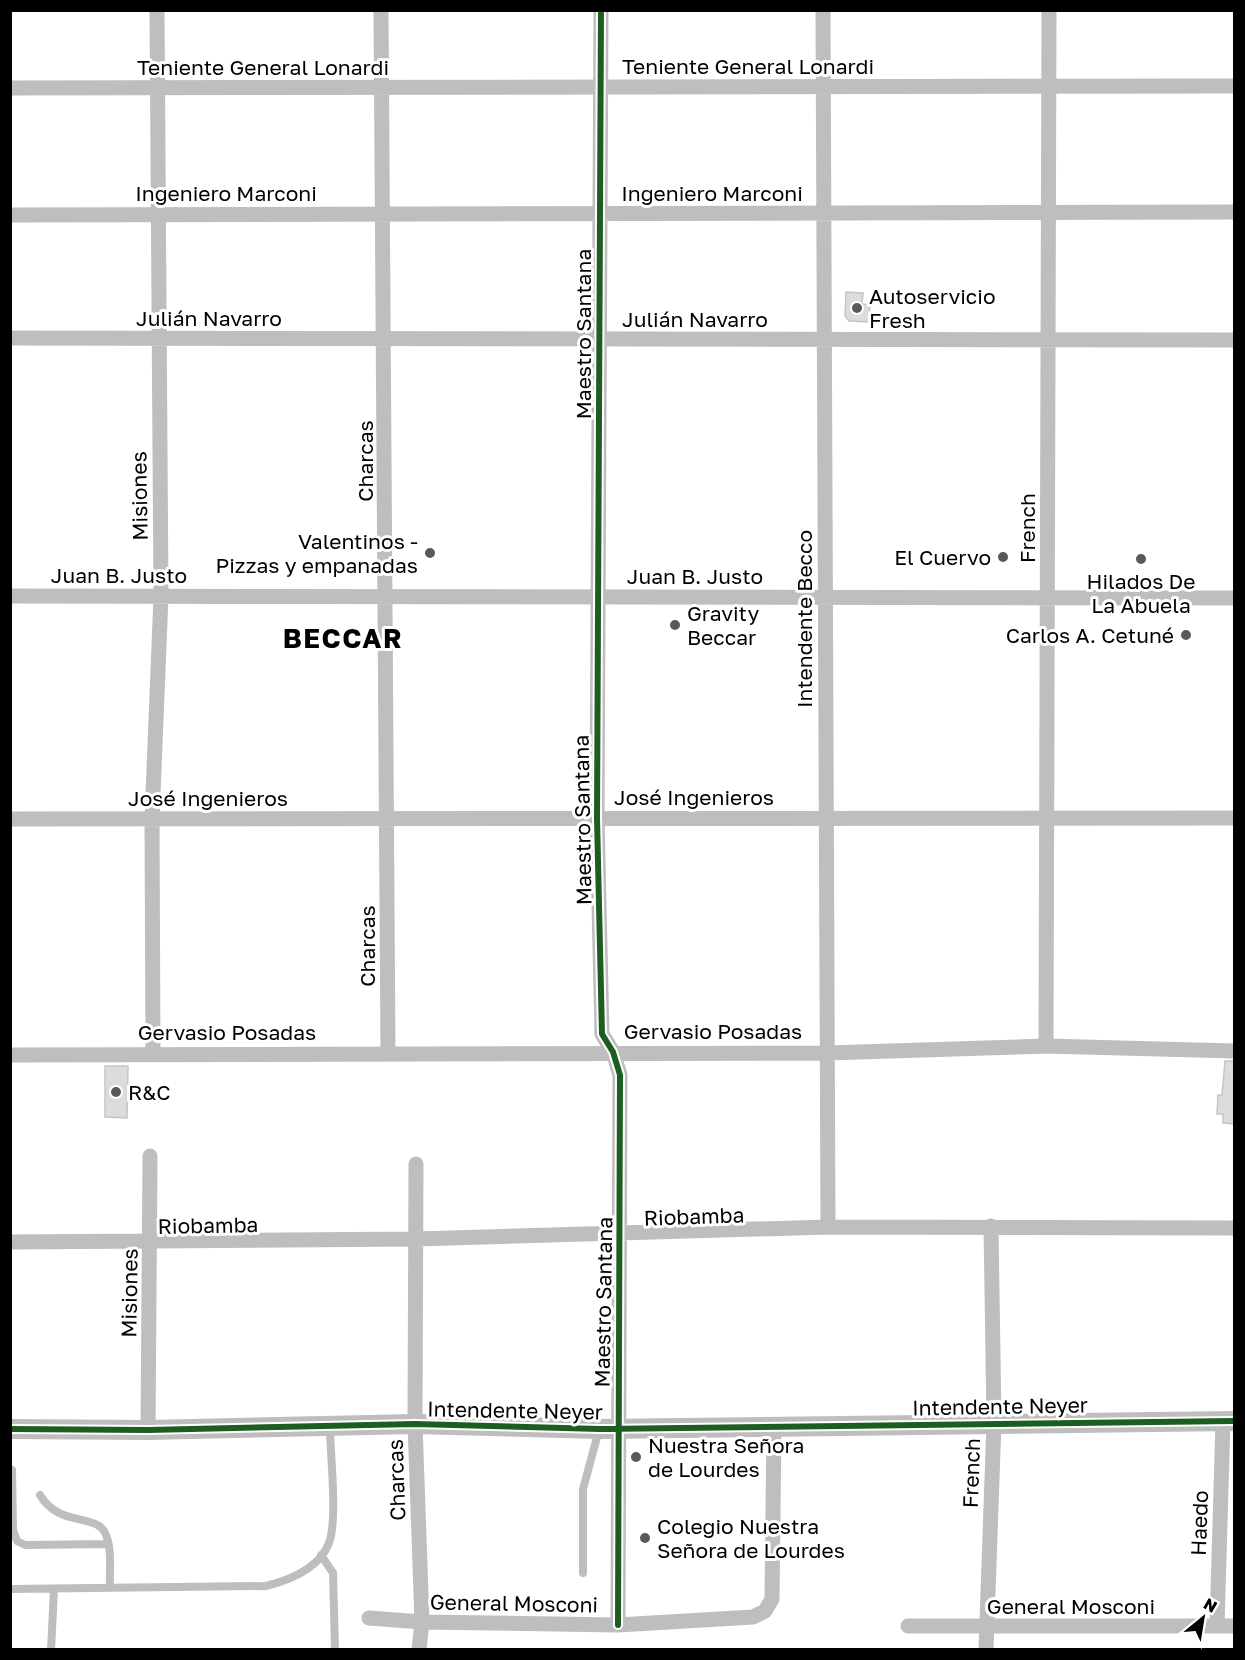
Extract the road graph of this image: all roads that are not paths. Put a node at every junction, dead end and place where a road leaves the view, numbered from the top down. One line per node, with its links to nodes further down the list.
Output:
1 (157, 10): 10 (street, Misiones)
2 (381, 10): 11 (street, Charcas)
3 (601, 10): 12 (street, Maestro Santana)
4 (823, 10): 8 (street, Intendente Becco)
5 (1049, 10): 6 (street, French)
6 (1049, 85): 7 (street, Teniente General Lonardi); 8 (street, Teniente General Lonardi); 13 (street, French)
7 (1234, 86)
8 (823, 87): 12 (street, Teniente General Lonardi); 17 (street, Intendente Becco)
9 (10, 88): 10 (street, Teniente General Lonardi)
10 (158, 88): 11 (street, Teniente General Lonardi); 19 (street, Misiones)
11 (381, 88): 12 (street, Teniente General Lonardi); 15 (street, Charcas)
12 (600, 88): 16 (street, Maestro Santana)
13 (1048, 212): 14 (street, Ingeniero Marconi); 17 (street, Ingeniero Marconi); 26 (street, French)
14 (1234, 212)
15 (384, 213): 16 (street, Ingeniero Marconi); 19 (street, Ingeniero Marconi); 22 (street, Charcas)
16 (600, 214): 17 (street, Ingeniero Marconi); 23 (street, Maestro Santana)
17 (823, 214): 25 (street, Intendente Becco)
18 (10, 215): 19 (street, Ingeniero Marconi)
19 (158, 215): 21 (street, Misiones)
20 (10, 338): 21 (street, Julián Navarro)
21 (159, 339): 22 (street, Julián Navarro); 28 (street, Misiones)
22 (385, 339): 23 (street, Julián Navarro); 29 (street, Charcas)
23 (599, 340): 25 (street, Julián Navarro); 30 (street, Maestro Santana)
24 (1234, 340): 26 (street, Julián Navarro)
25 (823, 341): 26 (street, Julián Navarro); 31 (street, Intendente Becco)
26 (1048, 341): 32 (street, French)
27 (10, 596): 28 (street, Juan B. Justo)
28 (161, 596): 29 (street, Juan B. Justo); 39 (street, Misiones)
29 (386, 596): 30 (street, Juan B. Justo); 40 (street, Charcas)
30 (598, 597): 31 (street, Juan B. Justo); 34 (street, Maestro Santana)
31 (825, 597): 32 (street, Juan B. Justo); 35 (street, Intendente Becco)
32 (1047, 597): 33 (street, Juan B. Justo); 36 (street, French)
33 (1234, 598)
34 (597, 818): 35 (street, José Ingenieros); 40 (street, José Ingenieros); 43 (street, Maestro Santana)
35 (826, 818): 36 (street, José Ingenieros); 45 (street, Intendente Becco)
36 (1047, 818): 37 (street, José Ingenieros); 41 (street, French)
37 (1234, 818)
38 (10, 819): 39 (street, José Ingenieros)
39 (152, 819): 40 (street, José Ingenieros); 44 (street, Misiones)
40 (387, 819): 46 (street, Charcas)
41 (1046, 1046): 42 (street, Gervasio Posadas); 45 (street, Gervasio Posadas)
42 (1234, 1051)
43 (613, 1052): 45 (street, Gervasio Posadas); 46 (street, Gervasio Posadas); 53 (street, Maestro Santana)
44 (153, 1053): 46 (street, Gervasio Posadas); 47 (street, Gervasio Posadas)
45 (827, 1053): 51 (street, Intendente Becco)
46 (388, 1054)
47 (10, 1055)
48 (150, 1156): 56 (street, Misiones)
49 (416, 1164): 54 (street, Charcas)
50 (991, 1226): 51 (street, Riobamba); 52 (street, Riobamba); 58 (street, French)
51 (828, 1227): 53 (street, Riobamba)
52 (1234, 1228)
53 (621, 1235): 54 (street, Riobamba); 62 (street, Maestro Santana)
54 (416, 1239): 56 (street, Riobamba); 59 (street, Charcas)
55 (10, 1242): 56 (street, Riobamba)
56 (151, 1242): 64 (street, Misiones)
57 (1228, 1421): 58 (street, Intendente Neyer); 77 (street, Haedo)
58 (994, 1422): 61 (street, Intendente Neyer); 79 (street, French)
59 (415, 1424): 60 (street, Intendente Neyer); 62 (street, Intendente Neyer); 74 (street, Charcas)
60 (330, 1426): 64 (street, Intendente Neyer); 68 (lane)
61 (774, 1426): 62 (street, Intendente Neyer); 75 (street, General Mosconi)
62 (609, 1428): 69 (lane); 75 (street, Maestro Santana)
63 (10, 1429): 64 (street, Intendente Neyer)
64 (148, 1430)
65 (12, 1470): 67 (lane)
66 (40, 1495): 67 (lane)
67 (108, 1544): 70 (lane)
68 (321, 1555): 70 (lane); 81 (lane)
69 (583, 1573)
70 (110, 1588): 72 (lane)
71 (10, 1589): 72 (lane)
72 (54, 1589): 80 (lane)
73 (369, 1618): 74 (street, General Mosconi)
74 (422, 1622): 75 (street, General Mosconi); 82 (street, Charcas)
75 (618, 1625)
76 (908, 1626): 79 (street, General Mosconi)
77 (1217, 1626): 78 (street, General Mosconi); 79 (street, General Mosconi)
78 (1234, 1626)
79 (987, 1627): 83 (street, French)
80 (51, 1650)
81 (335, 1650)
82 (419, 1650)
83 (986, 1650)

